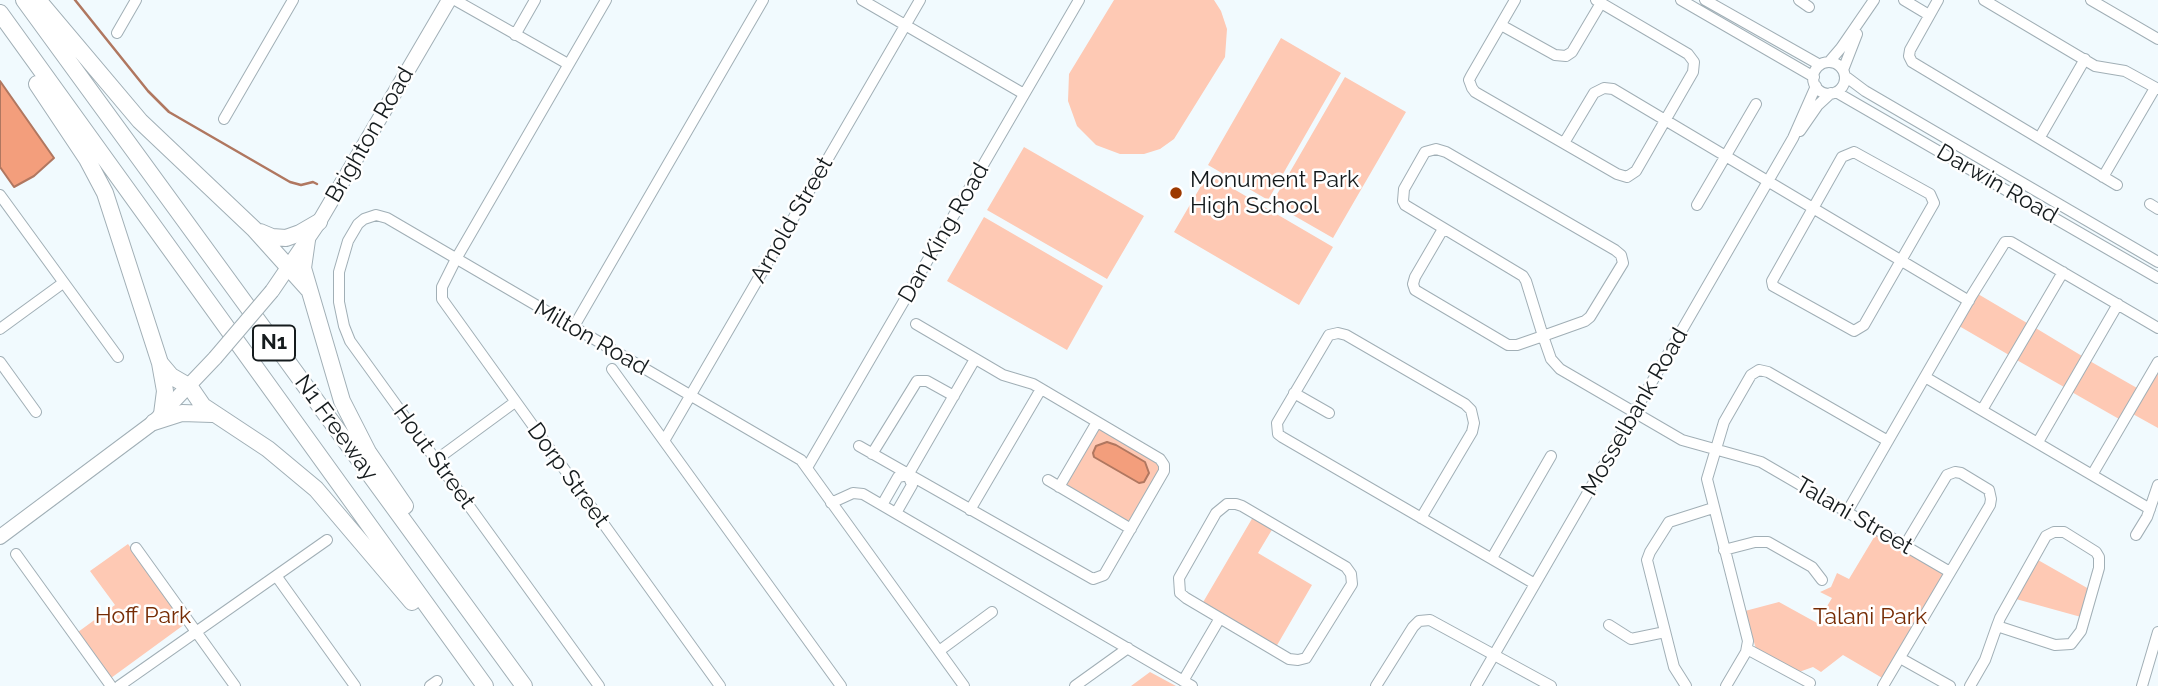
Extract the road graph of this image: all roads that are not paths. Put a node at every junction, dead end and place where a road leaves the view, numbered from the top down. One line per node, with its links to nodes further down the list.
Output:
1 (24, 0): 134 (highway, N1 Freeway / N1)
2 (38, 0): 54 (highway)
3 (136, 0): 28 (street)
4 (293, 0): 40 (street)
5 (449, 0): 53 (main road, Brighton Road)
6 (455, 0): 29 (street)
7 (535, 0): 29 (street)
8 (607, 0): 33 (street)
9 (763, 0): 68 (street)
10 (862, 0): 25 (street)
11 (920, 0): 25 (street, Arnold Street)
12 (1079, 0): 38 (street, Dan King Road)
13 (1515, 0): 26 (street)
14 (1681, 0): 35 (street)
15 (1706, 0): 32 (street)
16 (1874, 0): 23 (street)
17 (1904, 0): 24 (street)
18 (1938, 0): 24 (street)
19 (1984, 0): 31 (street)
20 (2091, 0): 30 (street)
21 (1598, 2): 26 (street); 41 (street)
22 (0, 13): 140 (highway, N1 Freeway / N1)
23 (1864, 15): 32 (street); 34 (street)
24 (1929, 15): 42 (street)
25 (906, 25): 38 (street); 82 (street, Arnold Street)
26 (1501, 25): 44 (street)
27 (0, 30): 76 (highway)
28 (117, 33)
29 (515, 34): 33 (street)
30 (2158, 39)
31 (2085, 60): 36 (street); 42 (street)
32 (1824, 63): 34 (street); 35 (street)
33 (568, 64): 57 (street)
34 (1844, 73): 37 (street); 59 (street, Darwin Road)
35 (1815, 82): 37 (street); 43 (street, Mosselbank Road)
36 (2156, 88): 46 (street)
37 (1833, 92): 43 (street, Mosselbank Road); 62 (street, Darwin Road)
38 (1024, 94): 100 (street, Dan King Road)
39 (1756, 104): 45 (street)
40 (224, 119)
41 (1665, 120): 44 (street); 44 (street); 45 (street)
42 (2040, 137): 46 (street)
43 (1793, 138): 47 (street, Mosselbank Road)
44 (1564, 143)
45 (1726, 155): 47 (street); 50 (street)
46 (2103, 177): 48 (street)
47 (1769, 180): 51 (street); 88 (street, Mosselbank Road)
48 (2117, 185)
49 (0, 195): 63 (street)
50 (1697, 205)
51 (1812, 209): 58 (street); 58 (street); 58 (street)
52 (371, 216): 57 (street, Milton Road); 99 (street, Hout Street)
53 (319, 222): 54 (highway); 56 (main road, Brighton Road)
54 (254, 229): 60 (highway)
55 (1443, 229): 71 (street, Talani Street); 71 (street); 71 (street, Talani Street)
56 (307, 240): 60 (main road, Brighton Road); 64 (highway)
57 (456, 259): 68 (street, Milton Road); 84 (street, Dorp Street)
58 (1901, 261): 65 (street)
59 (2158, 262)
60 (288, 268): 64 (highway); 79 (main road, Brighton Road, bridge)
61 (2063, 272): 65 (street); 66 (street); 85 (street)
62 (2158, 278)
63 (63, 283): 70 (street); 72 (street)
64 (309, 292): 134 (highway)
65 (1969, 301): 78 (street)
66 (2118, 304): 69 (street); 94 (street)
67 (916, 324): 73 (street)
68 (573, 328): 82 (street, Milton Road)
69 (2158, 328)
70 (0, 329)
71 (1543, 336): 88 (street, Talani Street)
72 (118, 357)
73 (975, 359): 80 (street); 83 (street)
74 (0, 362): 86 (street)
75 (2158, 362): 102 (street)
76 (160, 363): 79 (highway); 90 (highway)
77 (612, 369): 92 (street)
78 (1925, 377): 85 (street); 93 (street)
79 (190, 387): 89 (highway); 90 (main road, Brighton Road)
80 (1041, 389): 91 (street); 110 (street)
81 (1294, 393): 87 (street); 113 (street); 113 (street)
82 (691, 395): 92 (street, Arnold Street); 100 (street, Milton Road)
83 (954, 396): 97 (street); 101 (street)
84 (515, 402): 99 (street); 149 (street, Dorp Street)
85 (1982, 410): 94 (street)
86 (36, 412)
87 (1329, 413)
88 (1634, 413): 96 (street, Talani Street); 126 (street, Mosselbank Road)
89 (212, 414): 90 (highway); 140 (highway)
90 (158, 418): 116 (main road, Brighton Road)
91 (1097, 422): 105 (street); 114 (street)
92 (664, 441): 150 (street)
93 (1888, 441): 96 (street); 111 (street)
94 (2038, 442): 102 (street)
95 (859, 446): 97 (street)
96 (1715, 449): 108 (street); 111 (street, Talani Street)
97 (872, 454): 101 (street)
98 (1550, 456): 122 (street)
99 (436, 460): 148 (street, Hout Street)
100 (808, 466): 106 (street)
101 (908, 475): 107 (street); 110 (street); 112 (street)
102 (2092, 475): 109 (street)
103 (1048, 480): 105 (street)
104 (2158, 485): 109 (street)
105 (1059, 487): 114 (street)
106 (831, 503): 107 (street); 137 (street)
107 (882, 505): 112 (street)
108 (1713, 508): 120 (street); 131 (street)
109 (2150, 509): 115 (street)
110 (970, 510): 114 (street)
111 (1846, 512): 118 (street, Talani Street)
112 (896, 513): 135 (street)
113 (1421, 518): 122 (street)
114 (1131, 529)
115 (2136, 535)
116 (0, 537)
117 (327, 540): 124 (street)
118 (1905, 545): 123 (street, Talani Street); 123 (street)
119 (136, 548): 133 (street)
120 (1724, 550): 125 (street); 136 (street)
121 (16, 554): 143 (street)
122 (1492, 558): 126 (street)
123 (1950, 572): 139 (street)
124 (277, 577): 133 (street); 146 (street)
125 (1822, 580)
126 (1535, 584): 138 (street, Mosselbank Road)
127 (992, 612): 137 (street)
128 (1220, 618): 128 (street); 141 (street)
129 (1609, 625): 131 (street)
130 (1997, 626): 130 (street); 160 (street)
131 (1665, 632): 156 (street)
132 (2158, 632): 161 (street)
133 (197, 633): 144 (street); 145 (street)
134 (489, 637): 147 (highway, N1 Freeway / N1)
135 (1128, 648): 141 (street); 152 (street)
136 (1747, 649): 142 (street); 157 (street)
137 (939, 651): 151 (street)
138 (1495, 654): 153 (street); 154 (street, Mosselbank Road); 155 (street)
139 (1900, 658): 158 (street); 159 (street)
140 (480, 680)
141 (1188, 683)
142 (1810, 683)
143 (111, 686)
144 (119, 686)
145 (235, 686)
146 (355, 686)
147 (524, 686)
148 (599, 686)
149 (720, 686)
150 (841, 686)
151 (964, 686)
152 (1075, 686)
153 (1376, 686)
154 (1476, 686)
155 (1551, 686)
156 (1686, 686)
157 (1726, 686)
158 (1883, 686)
159 (1950, 686)
160 (1970, 686)
161 (2142, 686)

